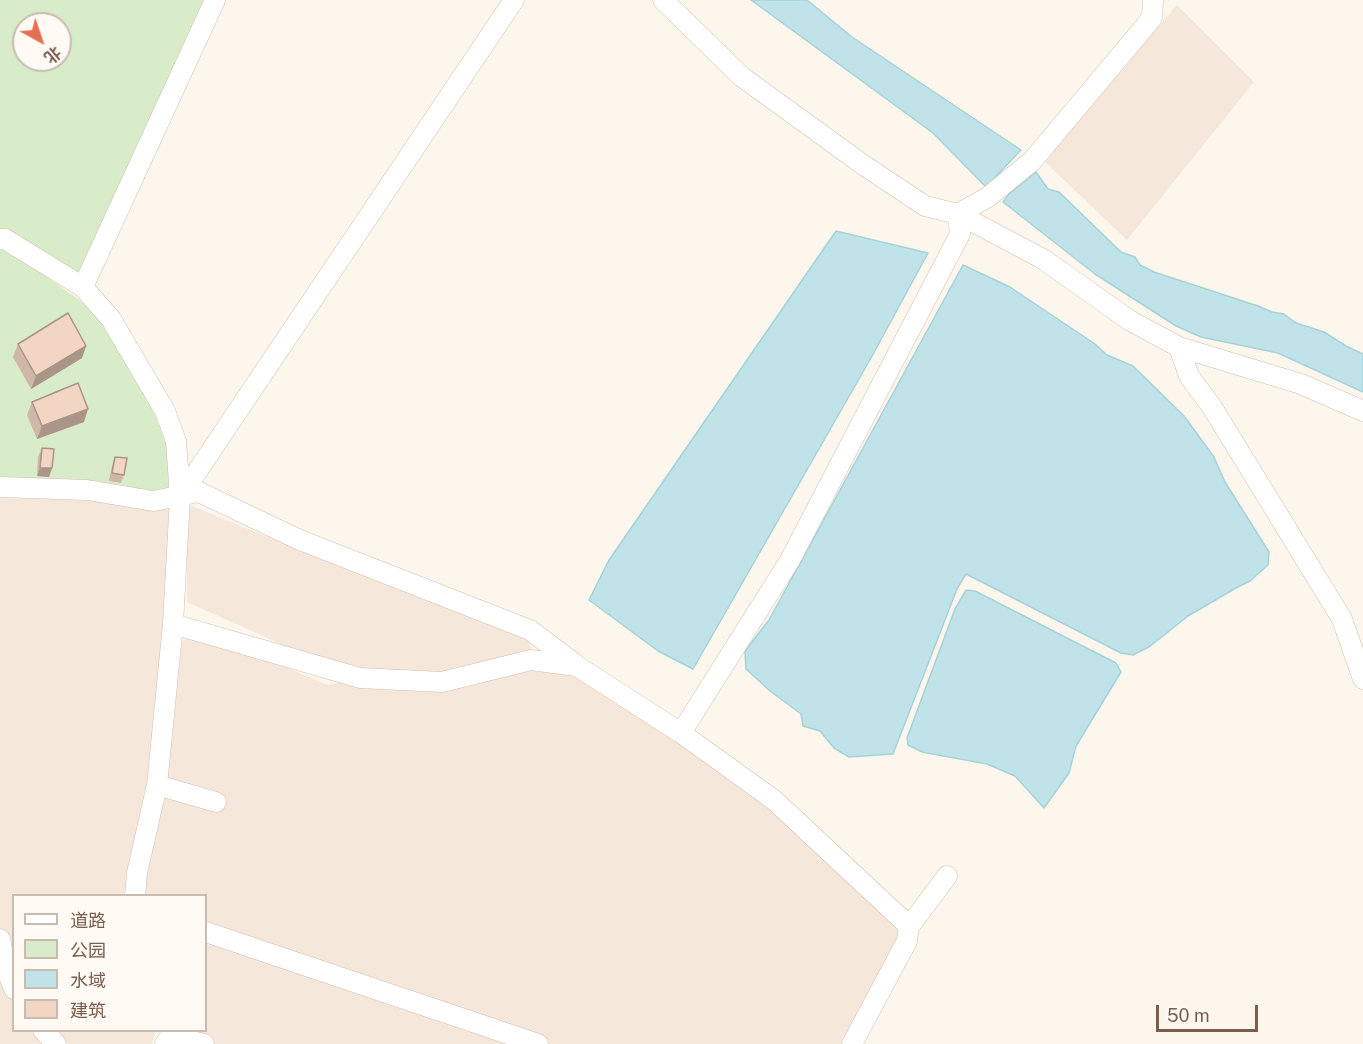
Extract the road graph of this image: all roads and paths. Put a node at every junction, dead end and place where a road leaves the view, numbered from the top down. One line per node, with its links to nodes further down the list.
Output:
1 (215, 0): 7 (street)
2 (514, 0): 11 (street)
3 (663, 0): 5 (street)
4 (1153, 0): 5 (street)
5 (958, 214): 8 (street); 15 (street)
6 (0, 239): 7 (street)
7 (83, 287): 11 (street)
8 (1179, 347): 9 (street); 14 (street)
9 (1363, 411)
10 (0, 487): 11 (street)
11 (180, 496): 12 (street); 13 (street)
12 (173, 624): 13 (street); 16 (street)
13 (577, 666): 15 (street)
14 (1363, 679)
15 (681, 733): 20 (street)
16 (157, 785): 17 (street); 19 (street)
17 (216, 802)
18 (947, 876): 20 (street)
19 (135, 894)
20 (909, 927): 30 (street)
21 (207, 932): 29 (street)
22 (0, 939): 23 (street)
23 (6, 967): 24 (street)
24 (12, 983)
25 (45, 1032): 26 (street)
26 (56, 1044)
27 (165, 1044): 28 (street)
28 (204, 1044)
29 (538, 1044)
30 (852, 1044)

